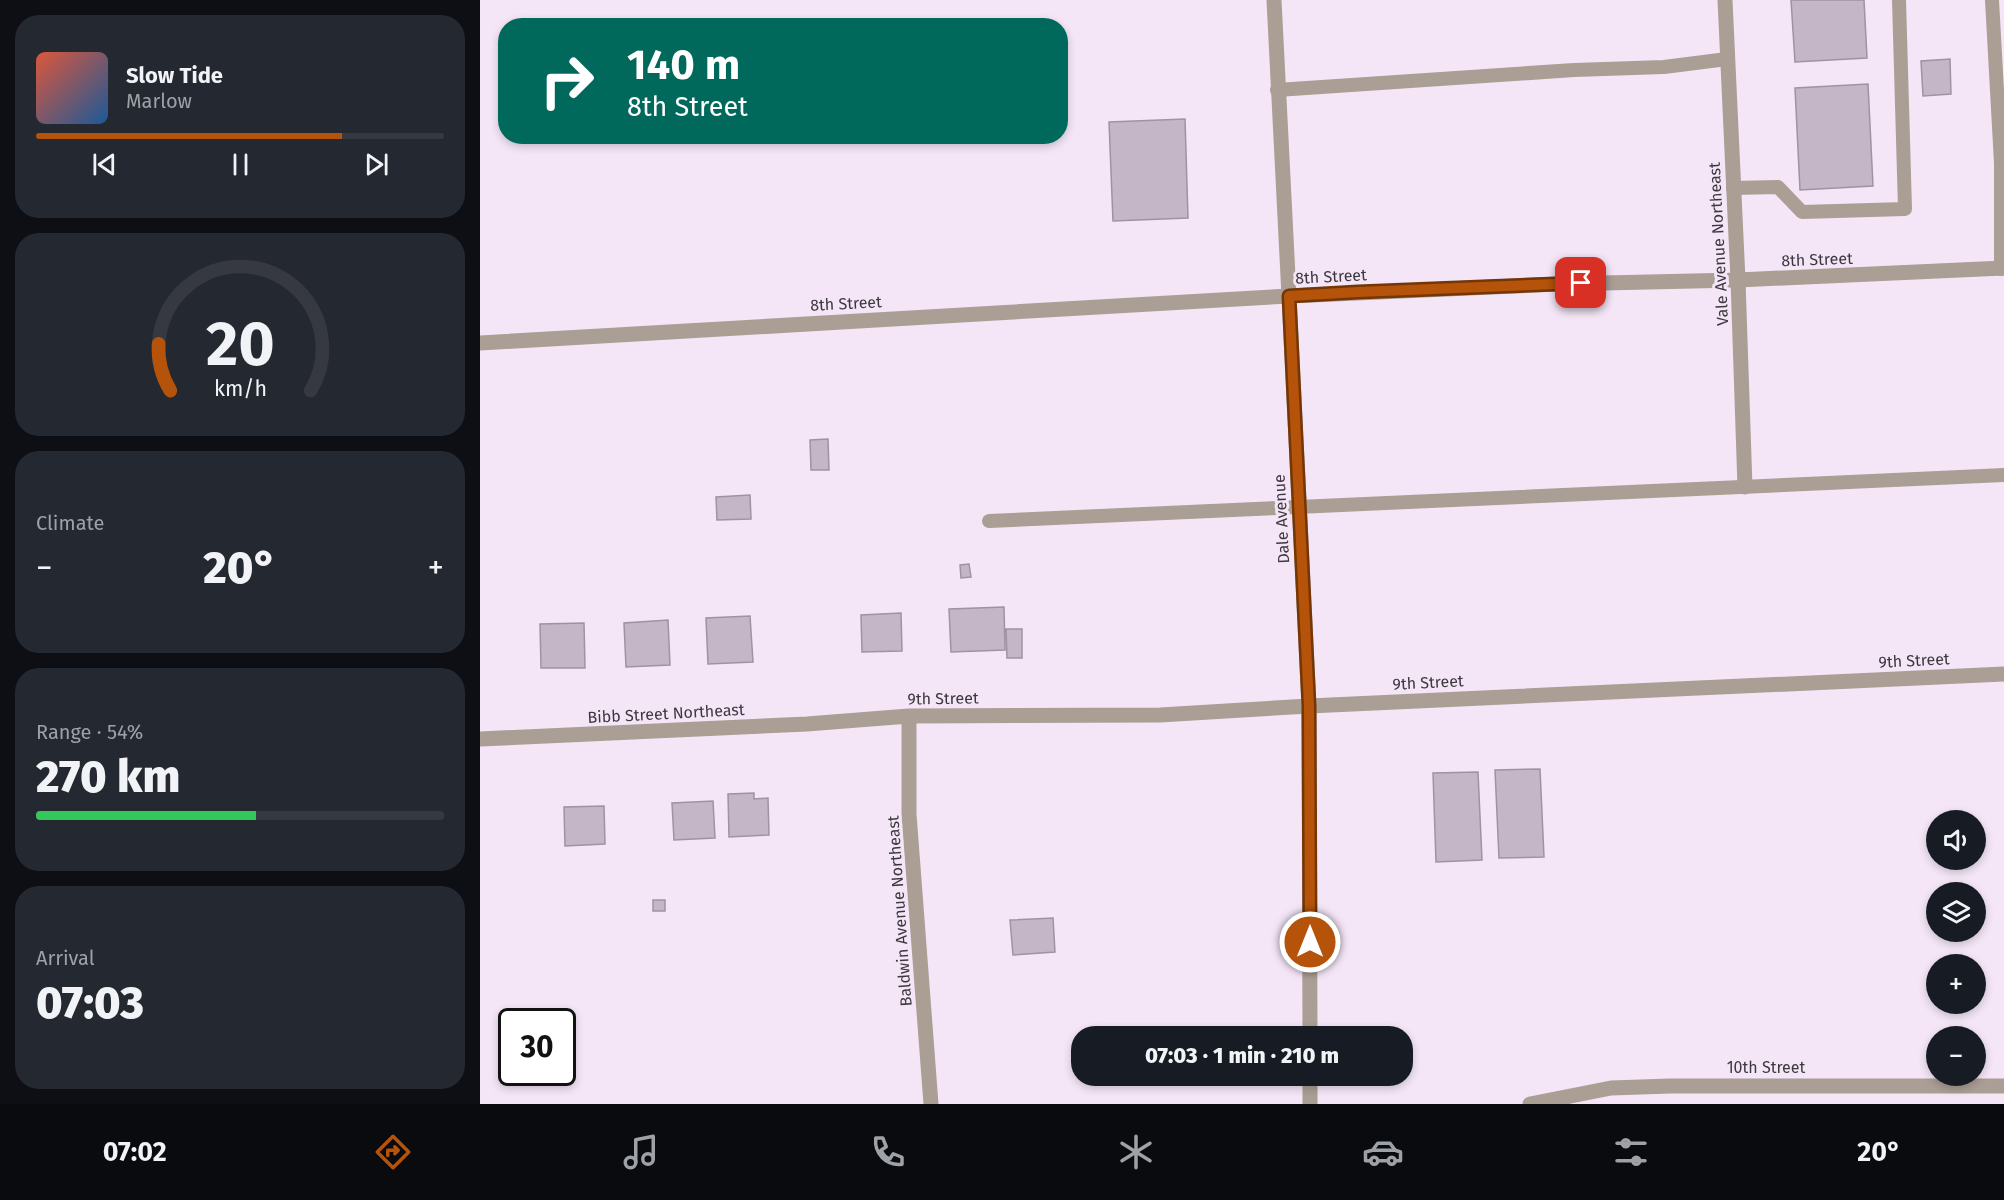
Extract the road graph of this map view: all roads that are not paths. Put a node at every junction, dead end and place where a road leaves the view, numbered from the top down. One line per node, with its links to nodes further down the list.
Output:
1 (1274, 0): 6 (street, Dale Avenue)
2 (1725, 0): 5 (street, Vale Avenue Northeast)
3 (1899, 0): 7 (lane)
4 (1992, 0): 8 (lane)
5 (1727, 59): 6 (lane); 7 (street, Vale Avenue Northeast)
6 (1277, 90): 10 (street, Dale Avenue)
7 (1733, 188): 9 (street, Vale Avenue Northeast)
8 (2003, 268): 9 (street, 8th Street)
9 (1738, 280): 10 (street, 8th Street); 13 (street, Vale Avenue Northeast)
10 (1289, 296): 11 (street, 8th Street); 14 (street, Dale Avenue)
11 (480, 343)
12 (2004, 475): 13 (lane)
13 (1745, 487): 14 (lane)
14 (1298, 507): 15 (lane); 17 (street, Dale Avenue)
15 (989, 521)
16 (2004, 674): 17 (street, 9th Street)
17 (1309, 706): 18 (street, 9th Street); 21 (street, Dale Avenue)
18 (909, 716): 19 (street, 9th Street); 24 (street, Baldwin Avenue Northeast)
19 (854, 721): 20 (street, Bibb Street Northeast)
20 (480, 739)
21 (1310, 1026)
22 (1310, 1086): 25 (street)
23 (2004, 1086): 26 (street, 10th Street)
24 (931, 1104)
25 (1310, 1104)
26 (1530, 1104)

